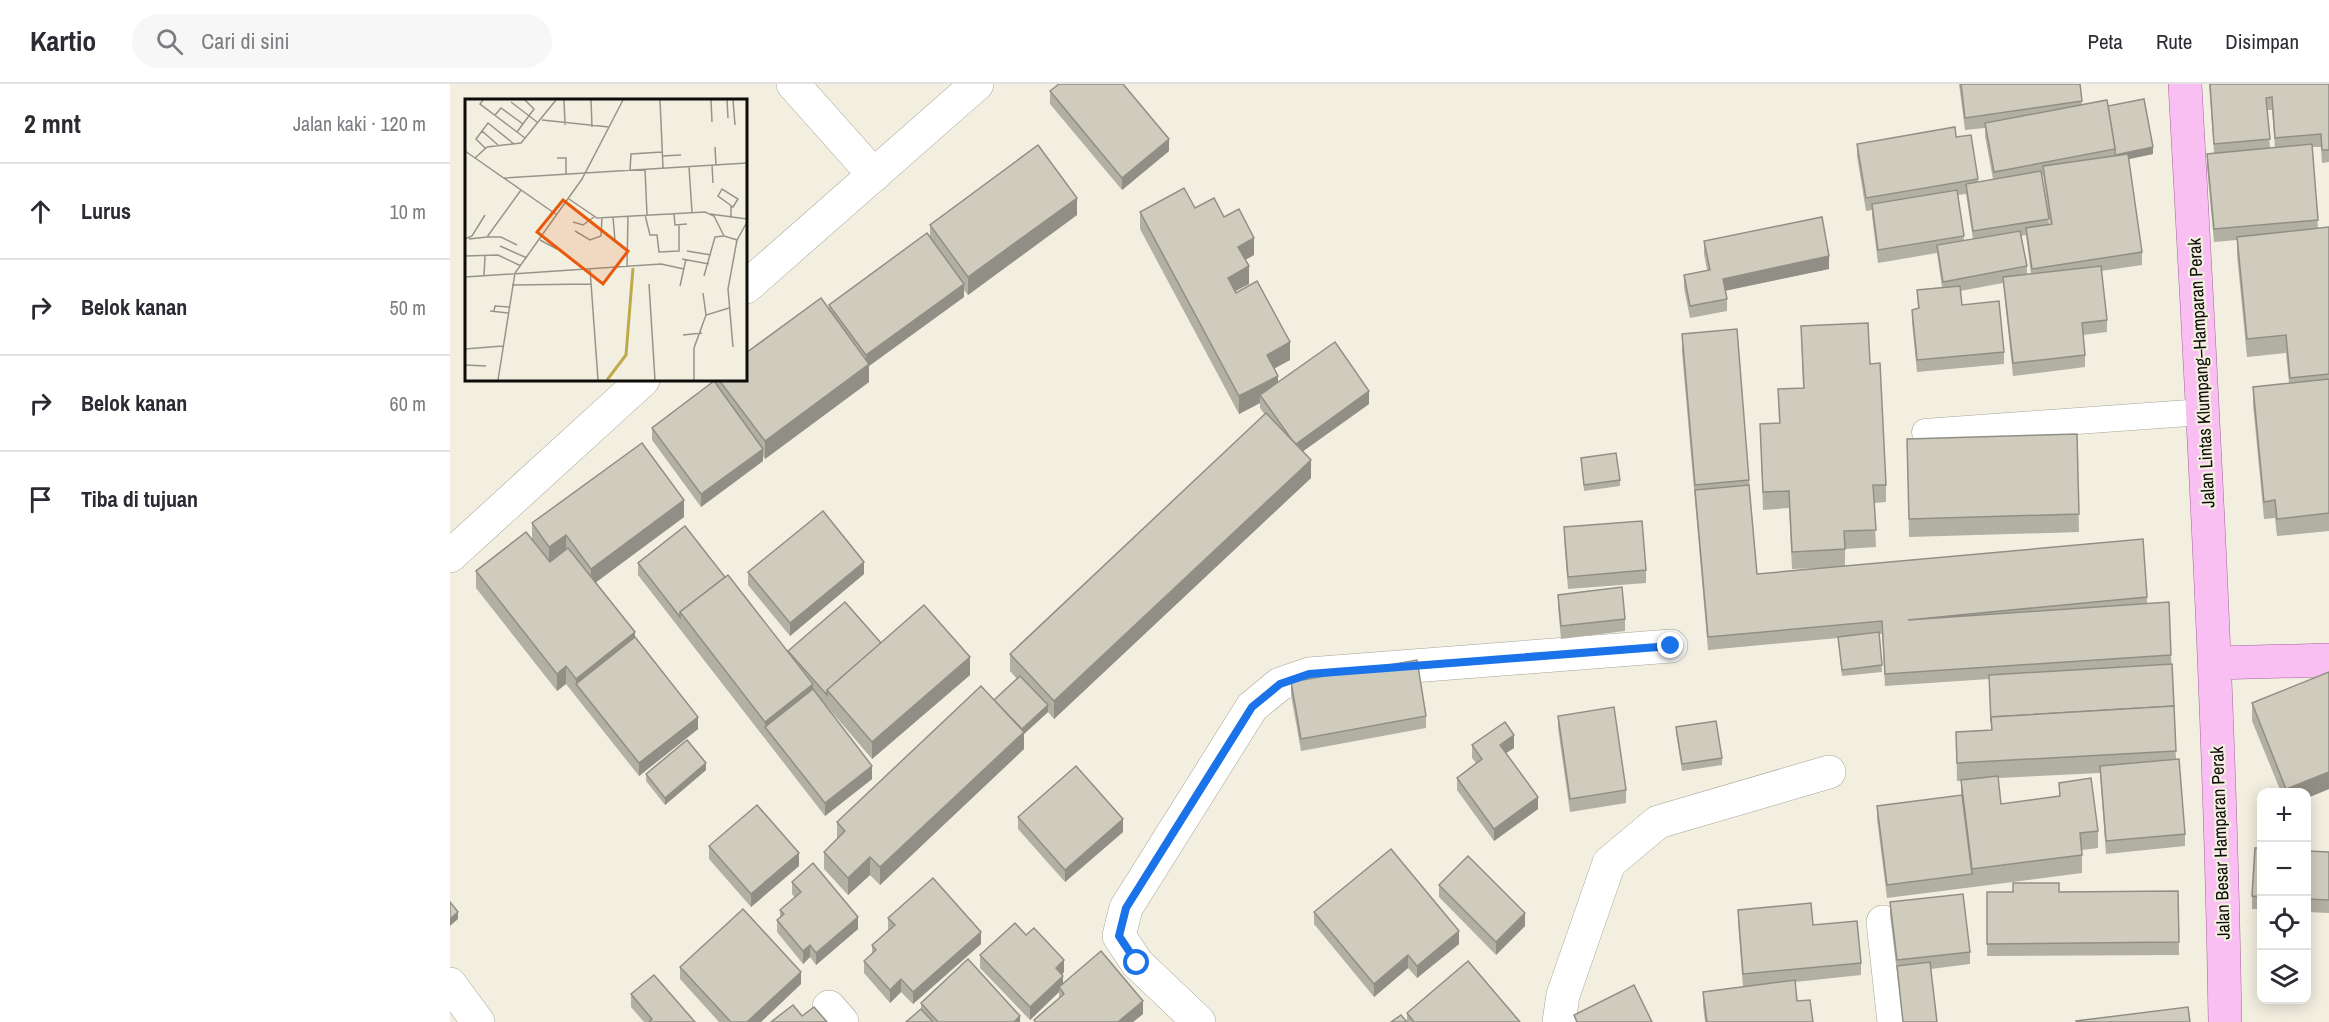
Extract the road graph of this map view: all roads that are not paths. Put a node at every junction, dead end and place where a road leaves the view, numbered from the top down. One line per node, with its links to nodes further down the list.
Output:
1 (793, 84): 4 (street)
2 (977, 84): 4 (street)
3 (2185, 84): 7 (main road, Jalan Lintas Klumpang–Hamparan Perak)
4 (874, 175): 5 (street)
5 (747, 286)
6 (641, 381): 9 (street)
7 (2203, 412): 8 (lane); 12 (main road, Jalan Lintas Klumpang–Hamparan Perak)
8 (1925, 432)
9 (450, 556)
10 (1671, 646): 17 (street)
11 (2329, 660): 12 (main road)
12 (2215, 663): 20 (main road, Jalan Besar Hamparan Perak)
13 (1829, 772): 18 (street)
14 (1883, 922): 19 (street)
15 (450, 984): 16 (street)
16 (478, 1022)
17 (1199, 1022)
18 (1559, 1022)
19 (1894, 1022)
20 (2225, 1022)

